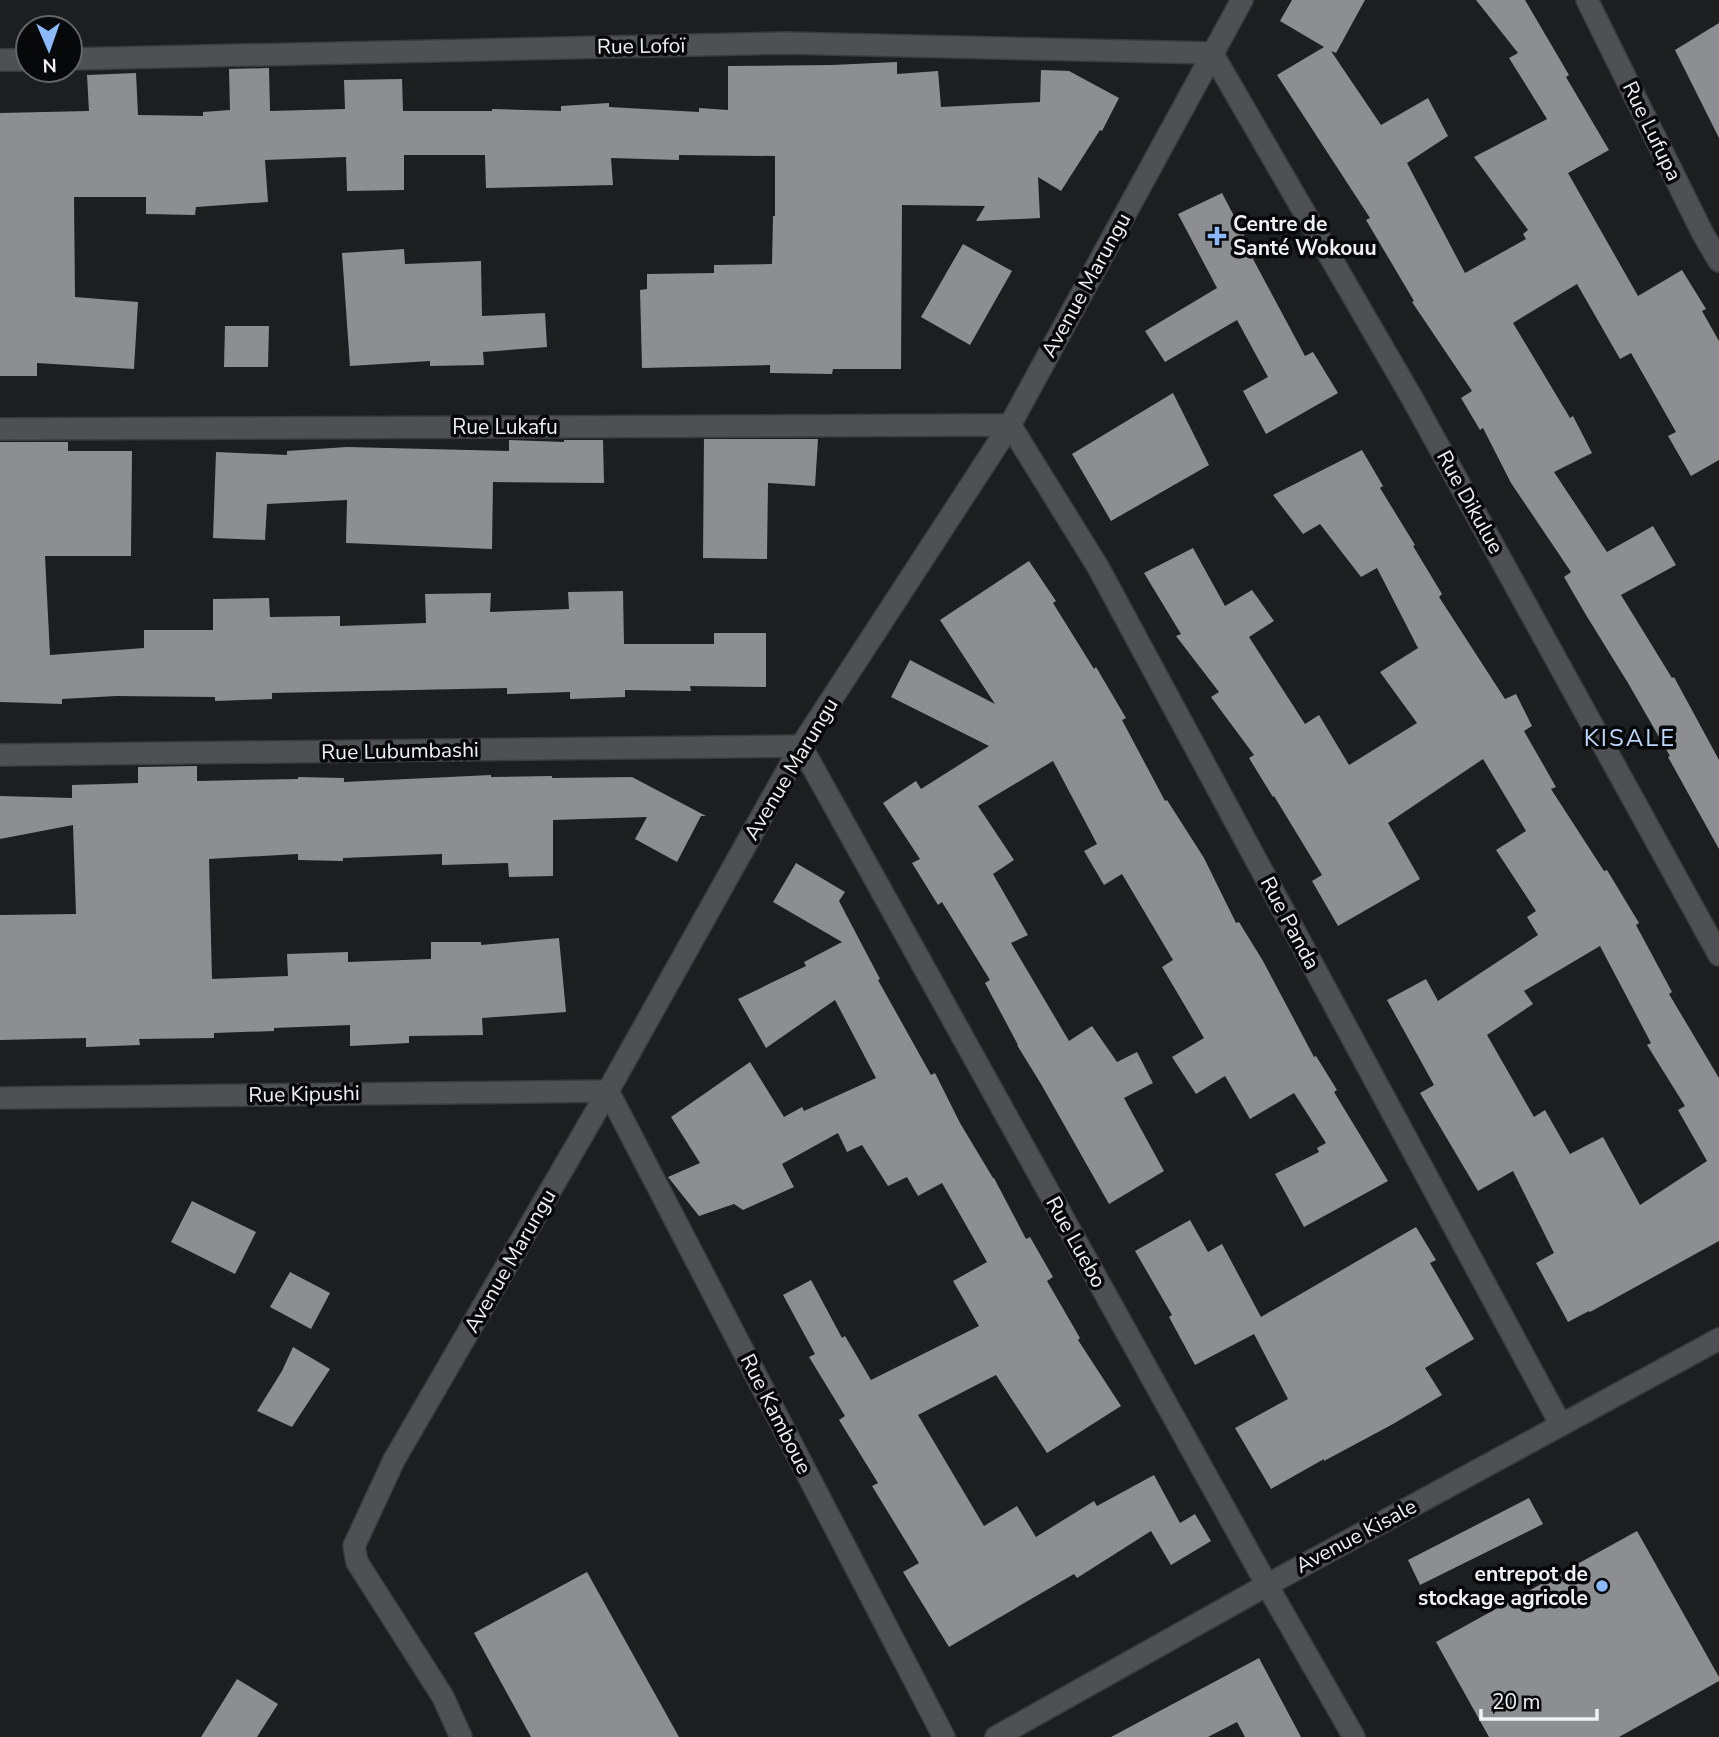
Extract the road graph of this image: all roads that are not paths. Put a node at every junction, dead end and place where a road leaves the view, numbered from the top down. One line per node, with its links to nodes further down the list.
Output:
1 (1242, 0): 3 (street, Avenue Marungu)
2 (1587, 0): 5 (street, Rue Lufupa)
3 (1212, 53): 4 (street, Rue Lofoï); 6 (street, Avenue Marungu); 10 (street, Rue Dikulue)
4 (84, 59)
5 (1719, 261)
6 (1010, 425): 7 (street, Rue Lukafu); 8 (street, Avenue Marungu); 14 (street, Rue Panda)
7 (0, 429)
8 (801, 746): 9 (street, Rue Lubumbashi); 11 (street, Avenue Marungu); 15 (street, Rue Luebo)
9 (0, 755)
10 (1719, 955)
11 (608, 1090): 12 (street, Rue Kipushi); 16 (street, Avenue Marungu); 17 (street, Rue Kamboue)
12 (0, 1098)
13 (1719, 1339): 14 (street, Avenue Kisale)
14 (1562, 1425): 15 (street, Avenue Kisale)
15 (1267, 1585): 18 (street, Avenue Kisale); 19 (street, Rue Luebo)
16 (461, 1737)
17 (944, 1737)
18 (996, 1737)
19 (1354, 1737)

